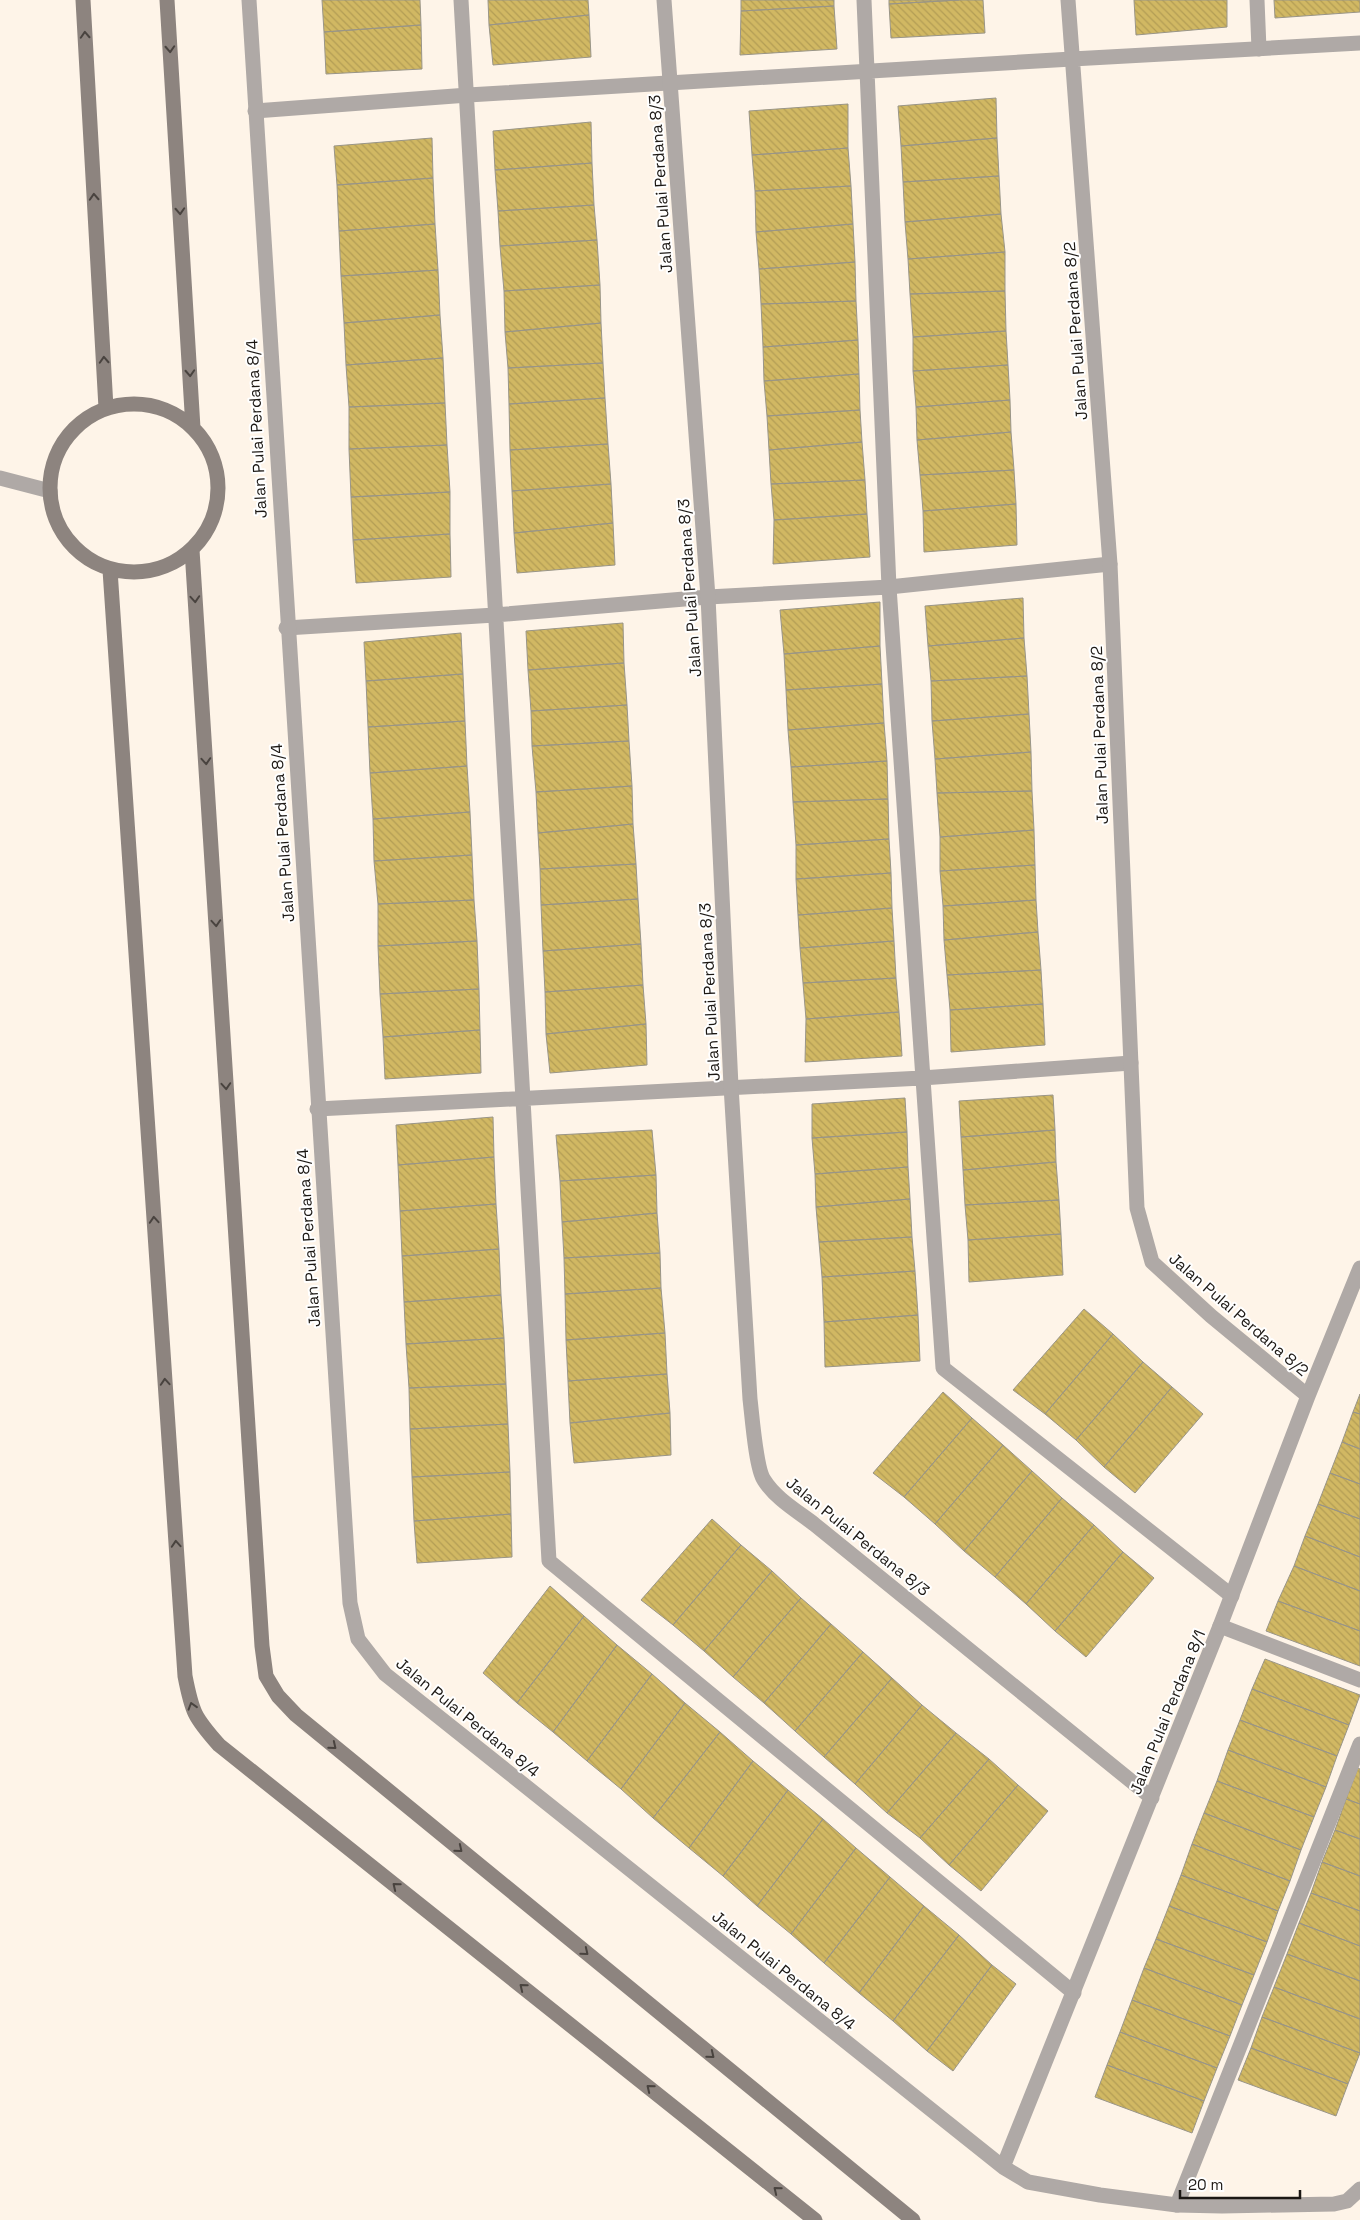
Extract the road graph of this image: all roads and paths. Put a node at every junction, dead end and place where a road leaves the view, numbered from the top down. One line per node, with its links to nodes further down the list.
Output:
1 (83, 0): 16 (street, one-way to 1)
2 (167, 0): 17 (street, one-way to 17)
3 (249, 0): 15 (street, Jalan Pulai Perdana 8/4)
4 (461, 0): 14 (street)
5 (664, 0): 13 (street, Jalan Pulai Perdana 8/3)
6 (864, 0): 12 (street)
7 (1068, 0): 11 (street, Jalan Pulai Perdana 8/2)
8 (1257, 0): 10 (street)
9 (1360, 42): 10 (street)
10 (1259, 49): 11 (street)
11 (1072, 59): 12 (street); 21 (street, Jalan Pulai Perdana 8/2)
12 (869, 71): 13 (street); 23 (street)
13 (670, 83): 14 (street); 24 (street, Jalan Pulai Perdana 8/3)
14 (468, 95): 15 (street); 25 (street)
15 (256, 111): 26 (street, Jalan Pulai Perdana 8/4)
16 (106, 408): 17 (street); 19 (street)
17 (193, 428): 20 (street)
18 (0, 478): 19 (street)
19 (50, 491): 22 (street)
20 (192, 550): 22 (street); 44 (street, one-way to 44)
21 (1110, 564): 23 (street); 27 (street, Jalan Pulai Perdana 8/2)
22 (110, 570): 43 (street, one-way to 22)
23 (889, 587): 24 (street); 28 (street)
24 (708, 597): 25 (street); 29 (street, Jalan Pulai Perdana 8/3)
25 (495, 615): 26 (street); 30 (street)
26 (286, 628): 31 (street, Jalan Pulai Perdana 8/4)
27 (1131, 1063): 28 (street); 33 (street, Jalan Pulai Perdana 8/2)
28 (922, 1078): 29 (street); 34 (street)
29 (731, 1086): 30 (street); 38 (street, Jalan Pulai Perdana 8/3)
30 (522, 1098): 31 (street); 39 (street)
31 (317, 1109): 40 (street, Jalan Pulai Perdana 8/4)
32 (1360, 1268): 33 (street, Jalan Pulai Perdana 8/1)
33 (1308, 1396): 34 (street, Jalan Pulai Perdana 8/1)
34 (1232, 1596): 35 (street, Jalan Pulai Perdana 8/1)
35 (1220, 1626): 36 (street); 38 (street, Jalan Pulai Perdana 8/1)
36 (1360, 1680)
37 (1360, 1744): 42 (street)
38 (1152, 1798): 39 (street, Jalan Pulai Perdana 8/1)
39 (1074, 1993): 40 (street, Jalan Pulai Perdana 8/1)
40 (1003, 2167): 42 (street, Jalan Pulai Perdana 8/4)
41 (1360, 2188): 42 (street, Jalan Pulai Perdana 8/4)
42 (1177, 2205)
43 (815, 2220)
44 (913, 2220)

